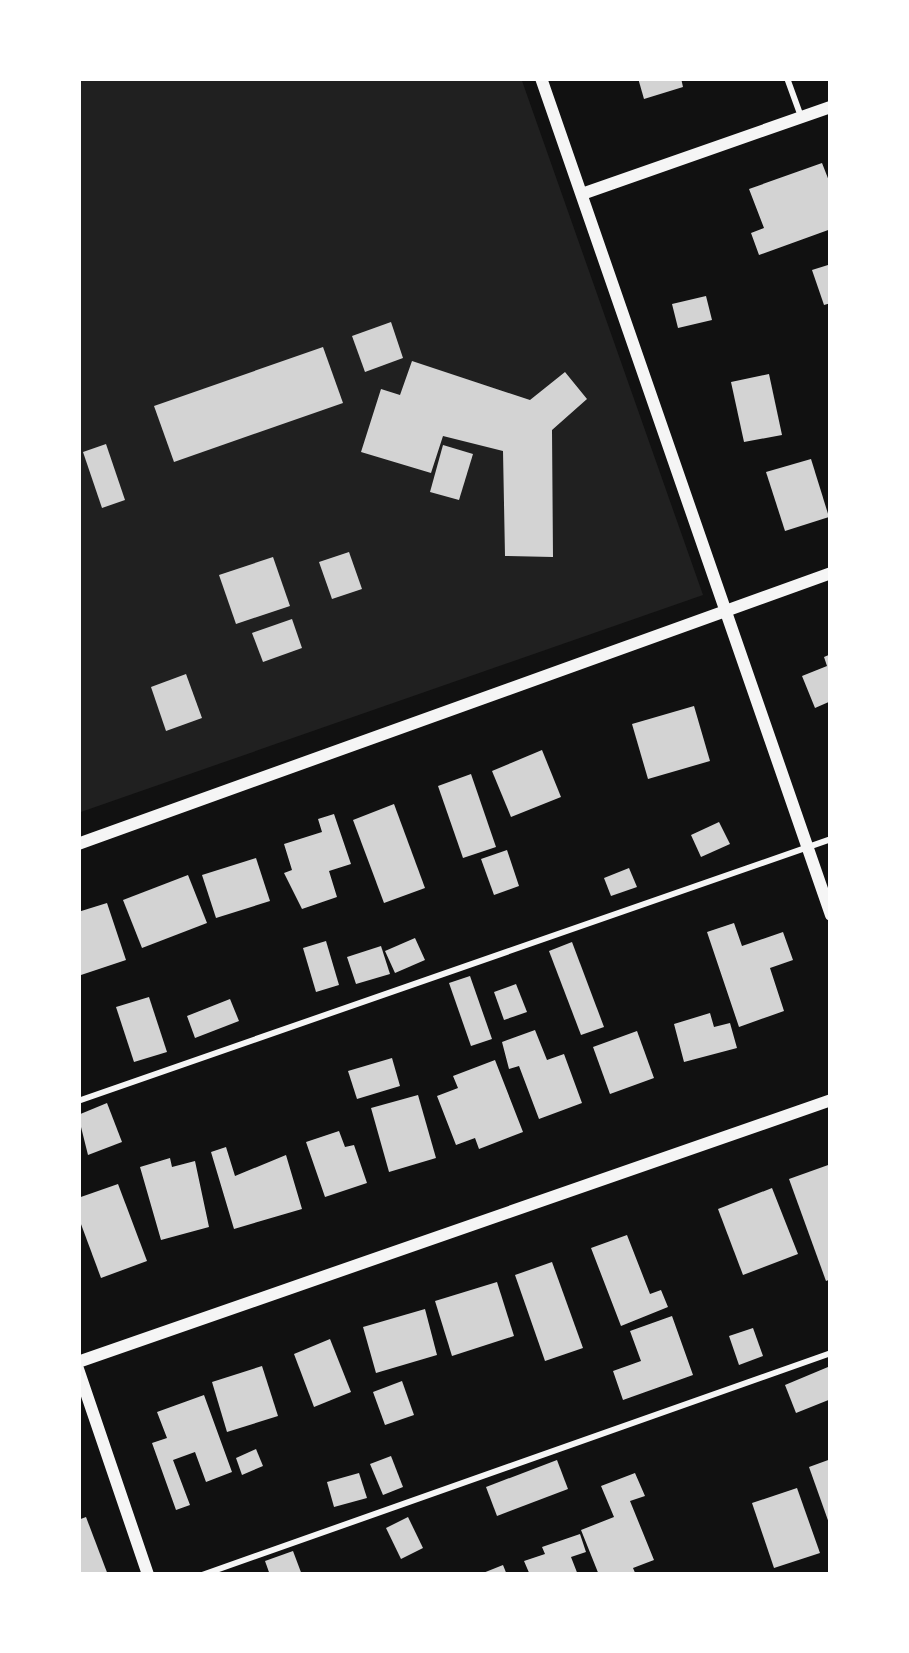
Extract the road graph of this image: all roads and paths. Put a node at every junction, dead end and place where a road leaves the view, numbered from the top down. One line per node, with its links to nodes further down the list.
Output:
1 (541, 78): 5 (street)
2 (787, 78): 4 (lane)
3 (831, 107): 4 (street)
4 (801, 118): 5 (street)
5 (582, 194): 7 (street)
6 (831, 573): 7 (street)
7 (724, 613): 9 (street); 10 (street)
8 (831, 838): 10 (lane)
9 (78, 844)
10 (807, 847): 11 (street); 13 (lane)
11 (831, 915)
12 (831, 1100): 15 (street)
13 (78, 1101)
14 (831, 1352): 17 (lane)
15 (78, 1366): 16 (street)
16 (148, 1575)
17 (202, 1575)

